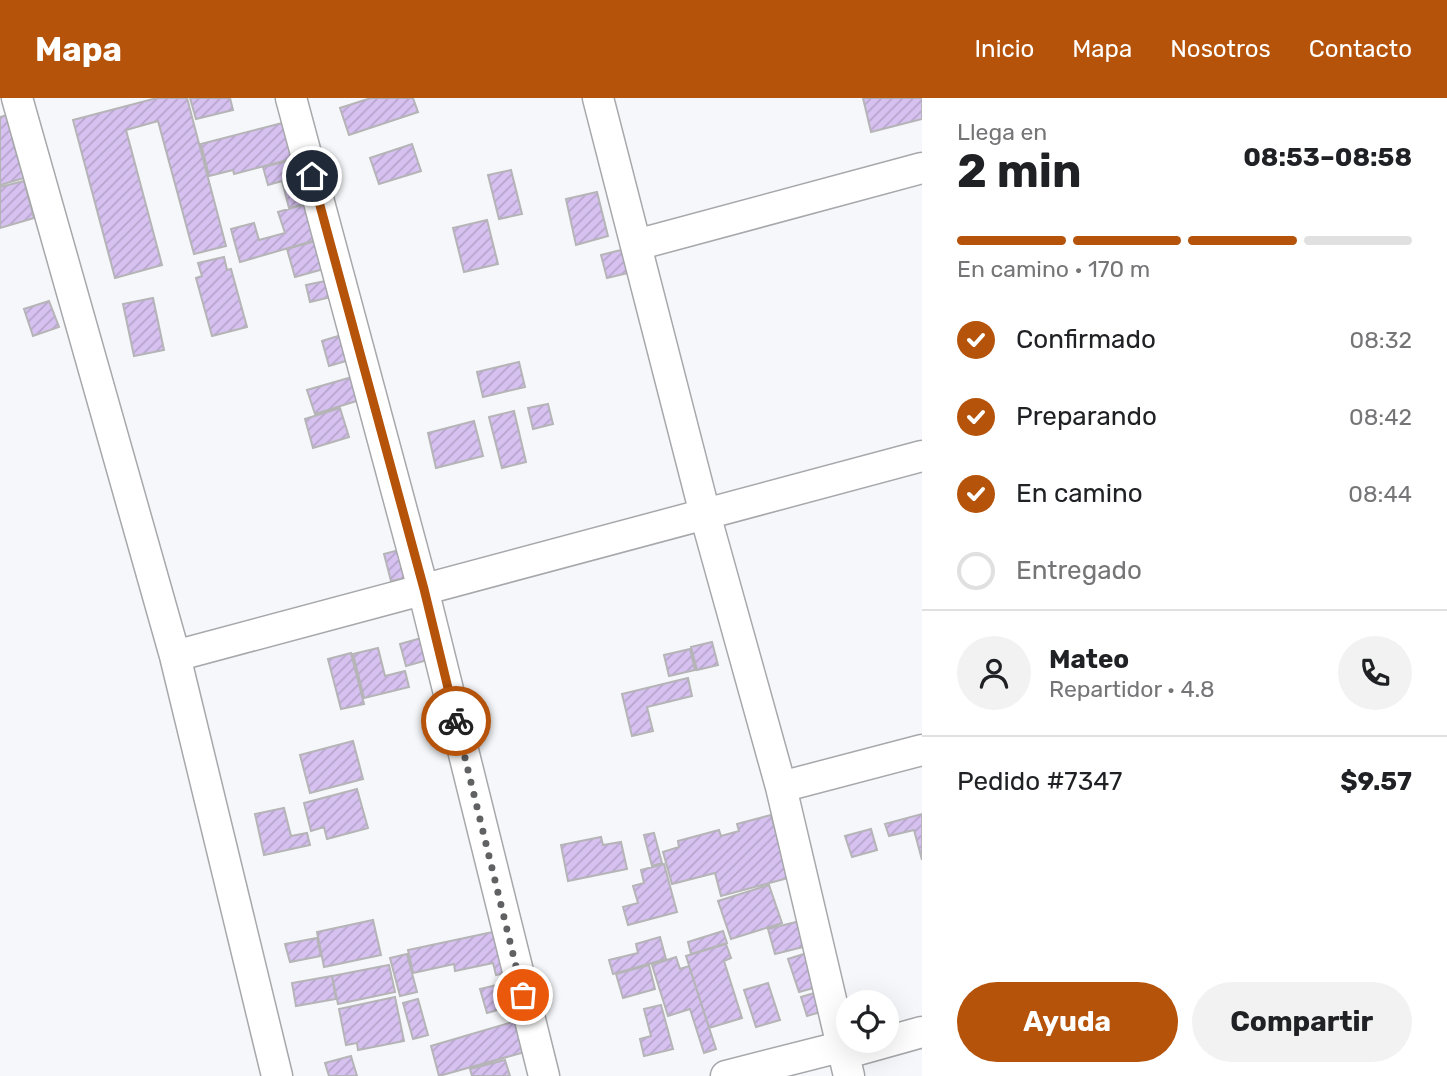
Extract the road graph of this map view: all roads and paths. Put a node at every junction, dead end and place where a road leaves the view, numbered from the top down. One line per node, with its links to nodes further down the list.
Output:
1 (17, 98): 9 (street)
2 (290, 98): 8 (street)
3 (598, 98): 5 (street)
4 (922, 168): 5 (street)
5 (636, 245): 7 (street)
6 (922, 456): 7 (street)
7 (705, 514): 8 (street); 11 (street)
8 (424, 589): 9 (street); 15 (street)
9 (175, 656): 14 (street)
10 (922, 750): 11 (street)
11 (781, 787): 13 (street)
12 (922, 1032): 13 (street)
13 (844, 1059): 16 (street)
14 (277, 1076)
15 (544, 1076)
16 (726, 1076)

